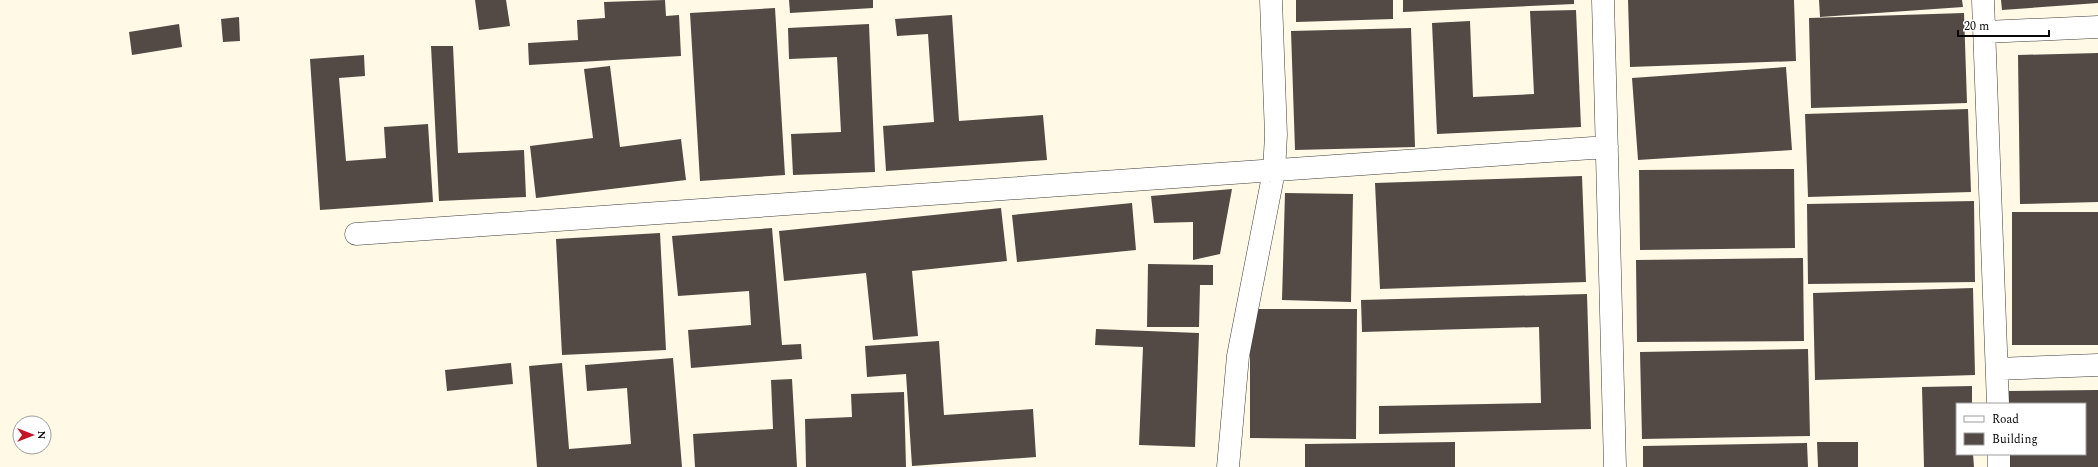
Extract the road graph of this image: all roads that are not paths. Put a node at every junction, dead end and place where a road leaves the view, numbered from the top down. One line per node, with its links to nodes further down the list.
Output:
1 (1271, 0): 7 (street)
2 (1603, 0): 6 (street)
3 (1983, 0): 5 (street)
4 (2098, 27): 5 (street)
5 (1985, 32): 10 (street)
6 (1607, 146): 7 (street); 14 (street)
7 (1274, 171): 8 (street); 13 (street)
8 (356, 234)
9 (2098, 365): 10 (street)
10 (1997, 369): 11 (street)
11 (1998, 403)
12 (1999, 455): 15 (street)
13 (1228, 467)
14 (1615, 467)
15 (1999, 467)

